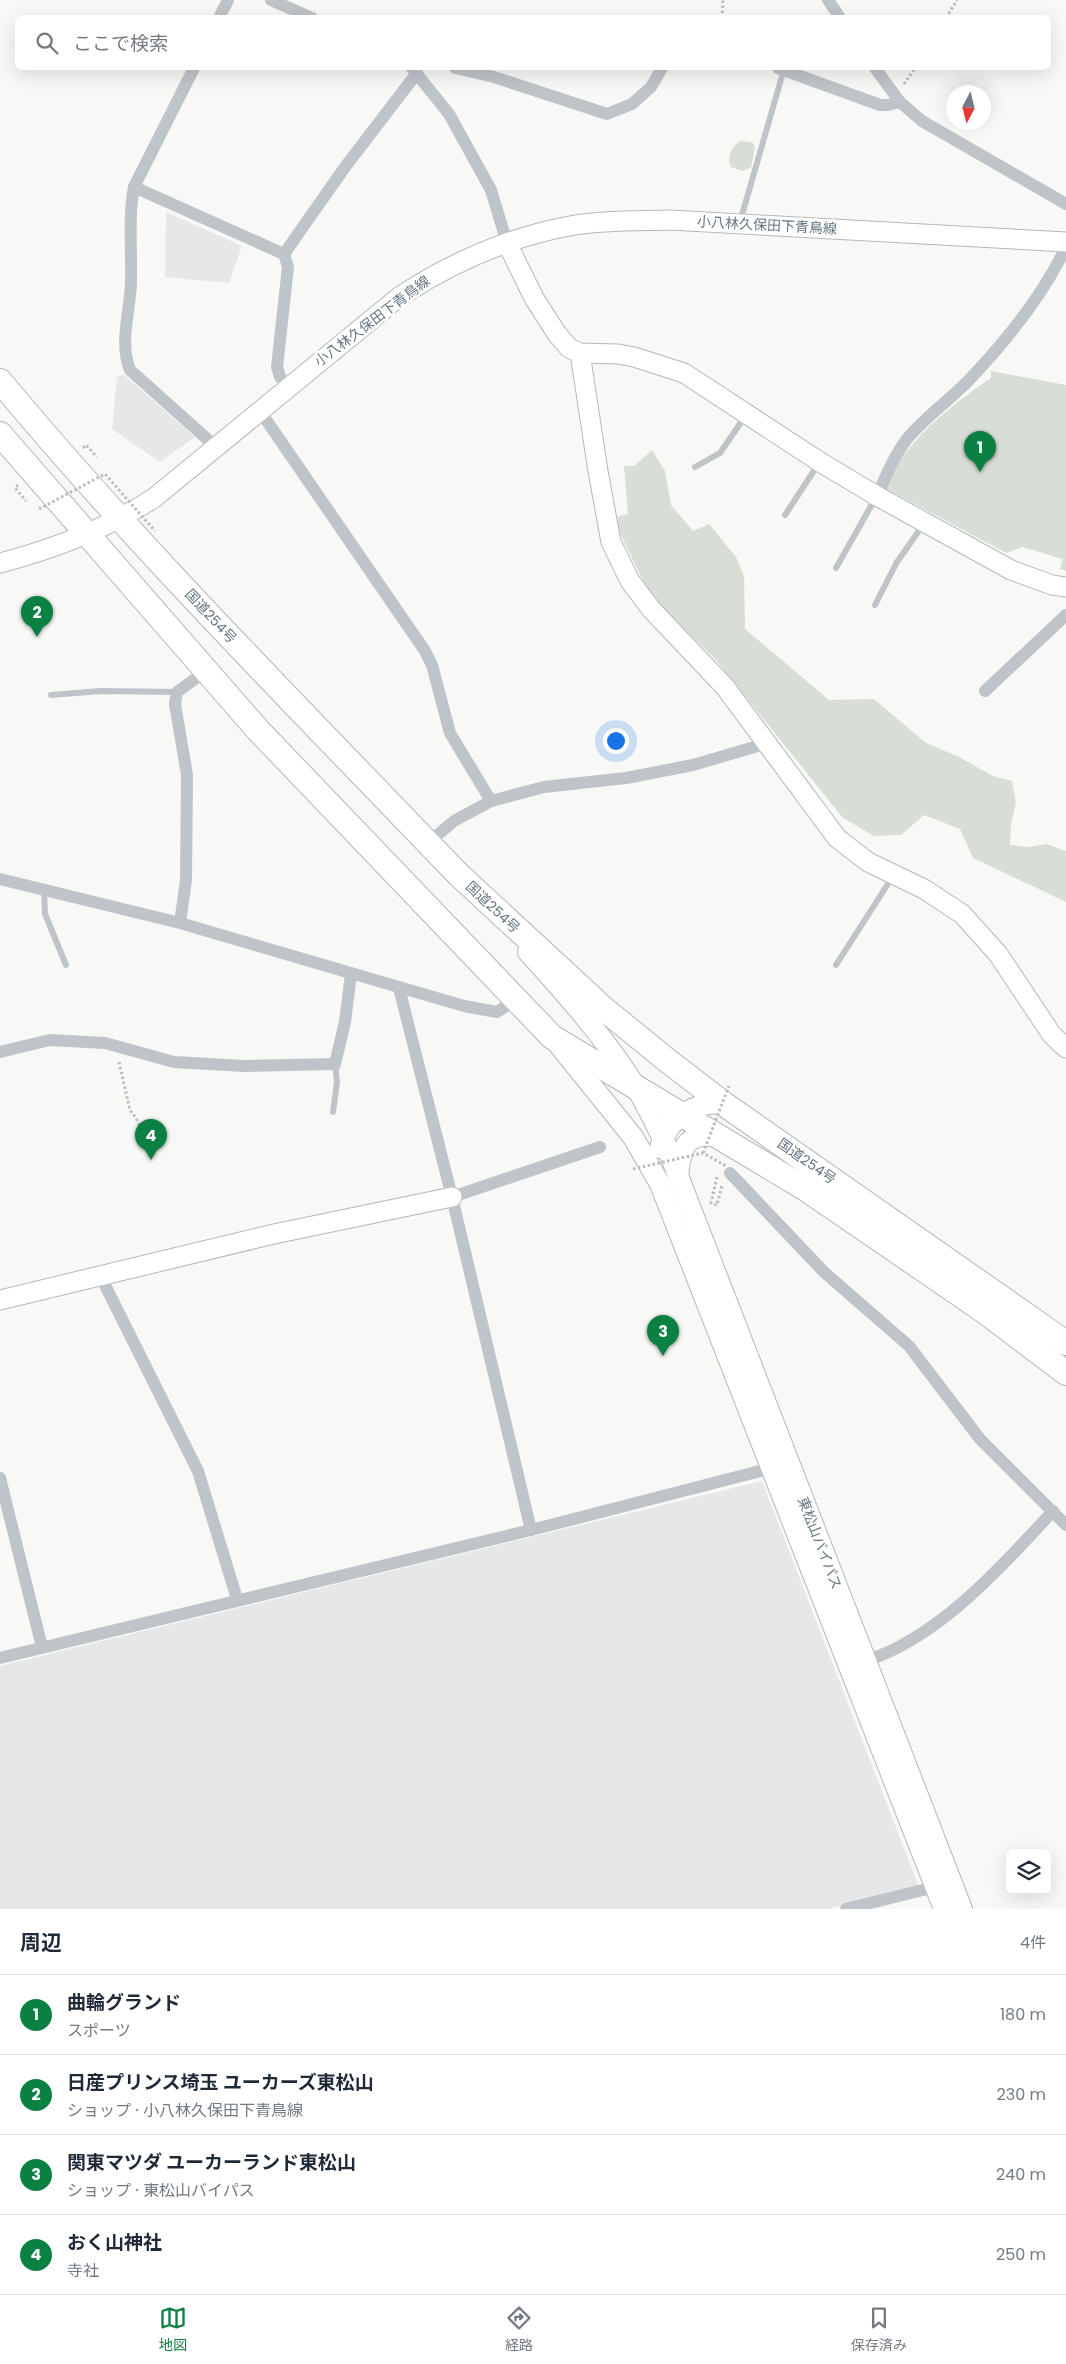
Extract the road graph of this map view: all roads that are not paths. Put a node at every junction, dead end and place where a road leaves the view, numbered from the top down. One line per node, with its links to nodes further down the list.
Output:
1 (228, 0): 4 (street)
2 (271, 0): 5 (street)
3 (828, 0): 6 (street)
4 (220, 15)
5 (305, 15)
6 (838, 15)
7 (193, 70): 15 (street)
8 (414, 70): 19 (street); 21 (street)
9 (464, 70): 10 (street)
10 (661, 70)
11 (780, 70): 17 (lane)
12 (786, 70): 14 (street)
13 (876, 70): 14 (street)
14 (900, 102): 16 (street)
15 (134, 187): 21 (street); 28 (street)
16 (1066, 204)
17 (740, 224): 18 (street, 小八林久保田下青鳥線); 19 (street, 小八林久保田下青鳥線)
18 (1066, 242)
19 (507, 243): 22 (street); 24 (street, 小八林久保田下青鳥線)
20 (1066, 247): 31 (street)
21 (284, 254): 24 (street)
22 (580, 353): 26 (street); 45 (street)
23 (0, 381): 33 (highway, 国道254号)
24 (288, 386): 25 (street, 小八林久保田下青鳥線)
25 (260, 411): 28 (street, 小八林久保田下青鳥線); 46 (street)
26 (747, 414): 29 (street); 30 (lane)
27 (0, 434): 35 (highway, 国道254号)
28 (216, 446): 33 (street, 小八林久保田下青鳥線)
29 (820, 462): 31 (street); 32 (lane)
30 (695, 468)
31 (877, 496): 34 (street); 37 (lane)
32 (785, 516)
33 (122, 519): 35 (street, 小八林久保田下青鳥線); 47 (highway, 国道254号)
34 (924, 522): 38 (street); 39 (lane)
35 (87, 533): 36 (street, 小八林久保田下青鳥線); 41 (highway, 国道254号)
36 (0, 562)
37 (836, 568)
38 (1066, 587)
39 (875, 605)
40 (1066, 615): 42 (street)
41 (206, 671): 43 (street); 57 (highway, 国道254号)
42 (985, 691)
43 (177, 692): 44 (lane); 52 (street)
44 (52, 695)
45 (768, 743): 46 (street); 48 (street)
46 (491, 802): 47 (street)
47 (428, 843): 49 (highway, 国道254号)
48 (894, 874): 54 (lane); 59 (street)
49 (459, 875): 62 (main road); 63 (highway, 国道254号)
50 (0, 879): 51 (street)
51 (44, 890): 52 (street); 53 (lane)
52 (180, 923): 55 (street)
53 (66, 965)
54 (836, 965)
55 (351, 974): 56 (street); 61 (street)
56 (399, 988): 57 (street); 71 (street)
57 (515, 1000): 58 (highway, 国道254号)
58 (552, 1036): 62 (highway, 国道254号); 70 (main road)
59 (1066, 1048)
60 (0, 1052): 61 (street)
61 (335, 1064): 64 (lane)
62 (636, 1088): 65 (highway, 国道254号); 67 (main road)
63 (726, 1095): 65 (main road); 74 (highway, 国道254号)
64 (333, 1112)
65 (683, 1114): 66 (highway, 国道254号); 67 (main road)
66 (721, 1137): 70 (main road); 75 (highway, 国道254号)
67 (662, 1138): 70 (main road)
68 (600, 1147): 71 (street)
69 (728, 1170): 78 (street)
70 (669, 1181): 76 (main road, 東松山バイパス); 84 (main road, 東松山バイパス)
71 (452, 1197): 72 (street); 80 (street)
72 (100, 1275): 73 (street); 81 (street)
73 (0, 1300)
74 (1066, 1343)
75 (1066, 1373)
76 (772, 1468): 80 (street); 85 (main road, 東松山バイパス)
77 (0, 1478): 82 (street)
78 (1053, 1511): 79 (street); 84 (street)
79 (1066, 1525)
80 (532, 1530): 81 (street)
81 (237, 1599): 82 (street)
82 (42, 1647): 83 (street)
83 (0, 1658)
84 (866, 1660): 88 (main road, 東松山バイパス)
85 (935, 1887): 86 (street); 87 (main road, 東松山バイパス)
86 (846, 1909)
87 (944, 1909)
88 (962, 1909)

